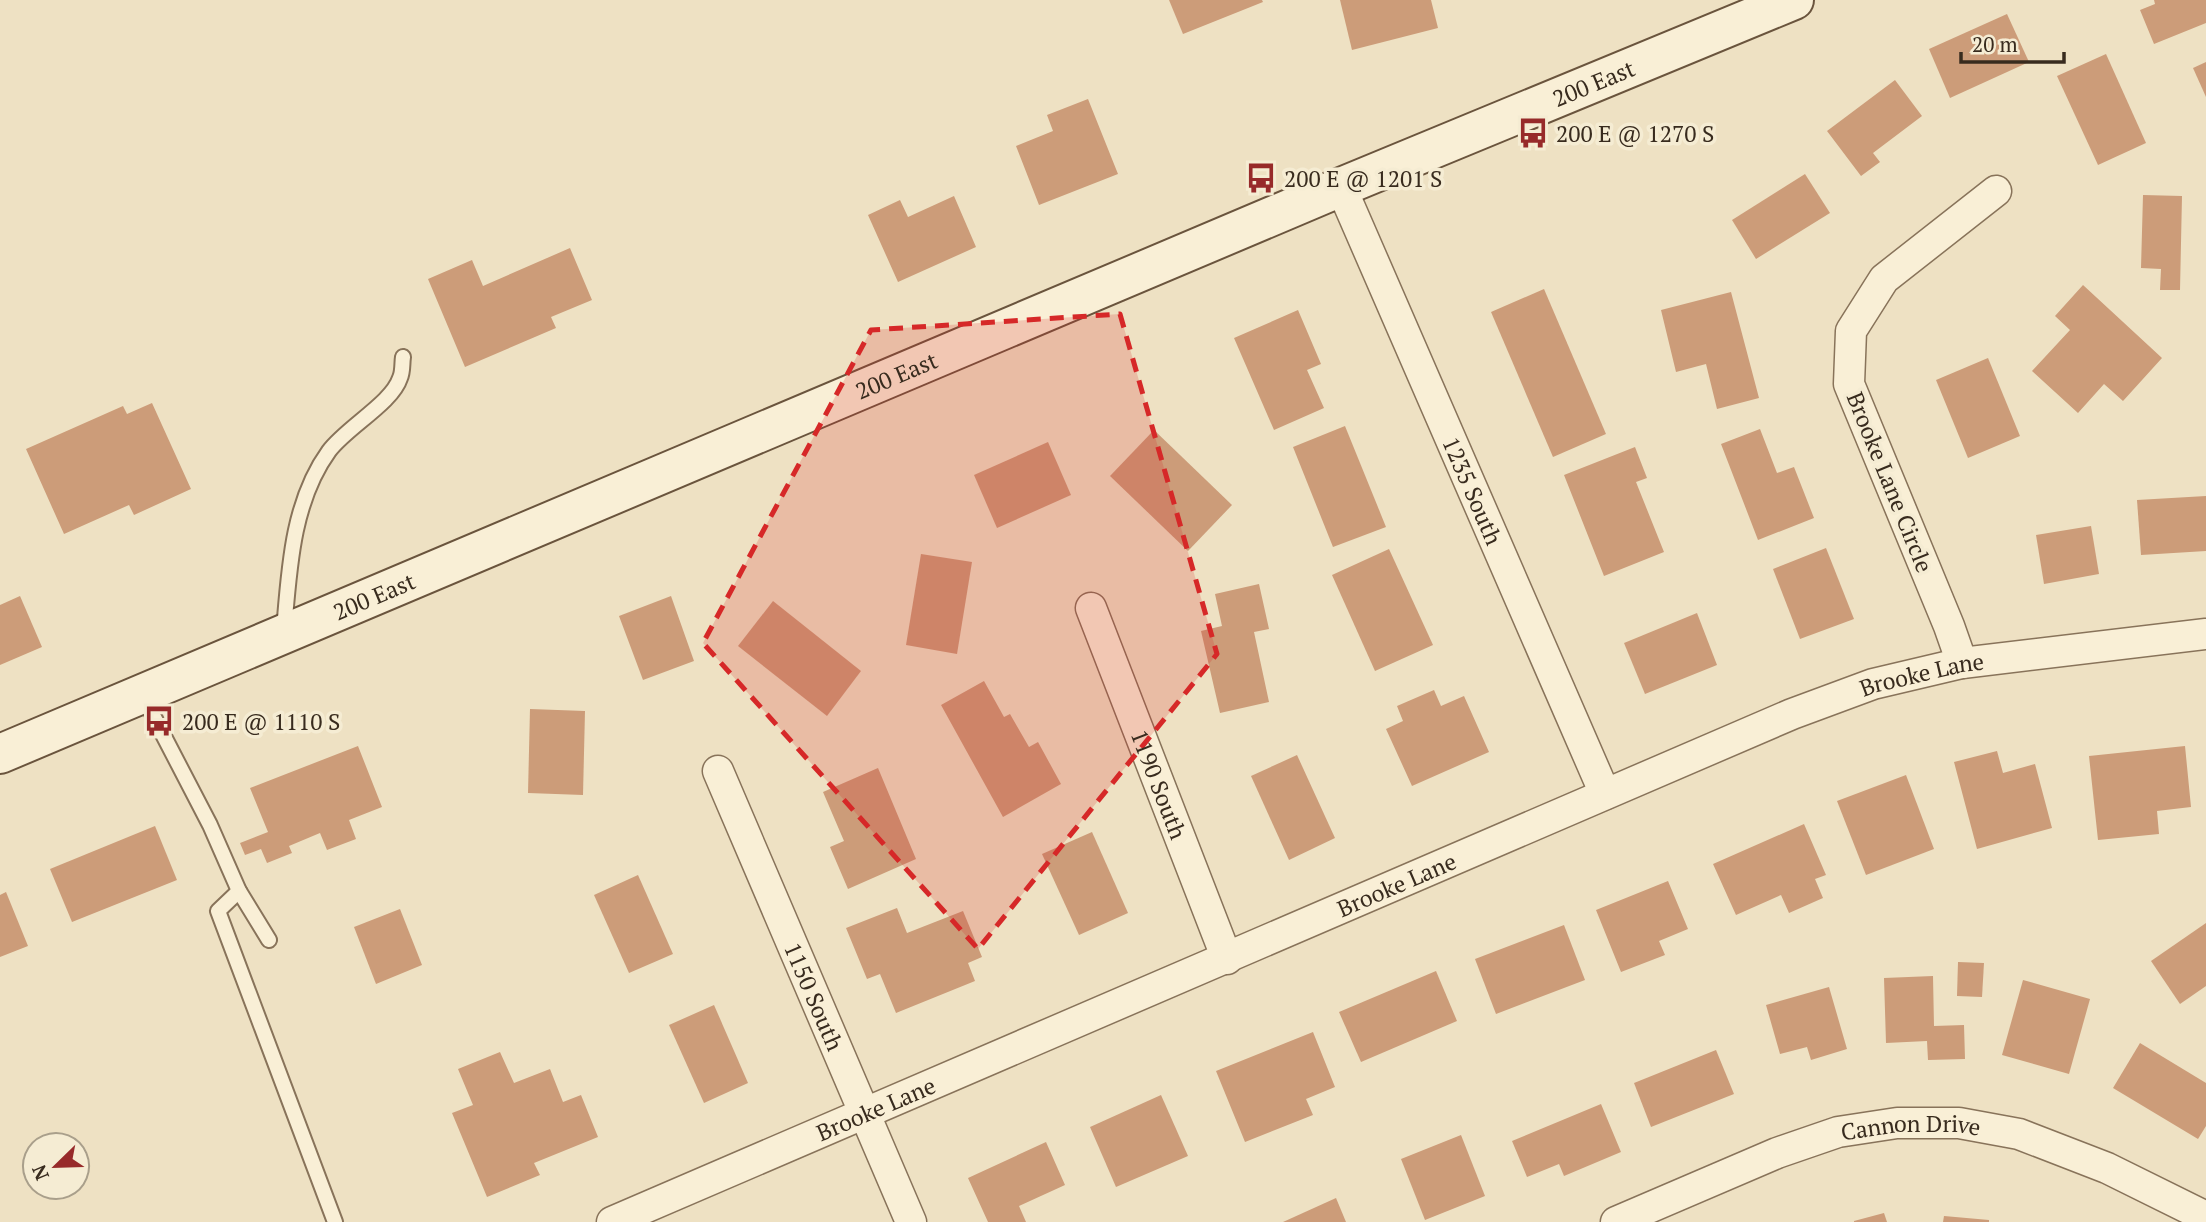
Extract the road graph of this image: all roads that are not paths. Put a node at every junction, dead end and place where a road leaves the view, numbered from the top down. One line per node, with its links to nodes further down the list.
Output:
1 (1794, 0): 2 (main road, 200 East)
2 (1341, 187): 6 (main road, 200 East); 12 (street, 1235 South)
3 (1996, 191): 8 (street, Brooke Lane Circle)
4 (403, 357): 6 (lane)
5 (1091, 608): 15 (street, 1190 South)
6 (284, 632): 9 (main road, 200 East)
7 (2206, 634): 8 (street, Brooke Lane)
8 (1962, 663): 12 (street, Brooke Lane)
9 (142, 693): 10 (main road, 200 East); 13 (lane)
10 (0, 754)
11 (718, 771): 16 (street, 1150 South)
12 (1605, 794): 15 (street, Brooke Lane)
13 (239, 891): 14 (lane); 18 (lane)
14 (269, 940)
15 (1227, 959): 16 (street, Brooke Lane)
16 (866, 1113): 19 (street, Brooke Lane); 20 (street, 1150 South)
17 (2206, 1217): 21 (street, Cannon Drive)
18 (335, 1222)
19 (612, 1222)
20 (911, 1222)
21 (1616, 1222)

